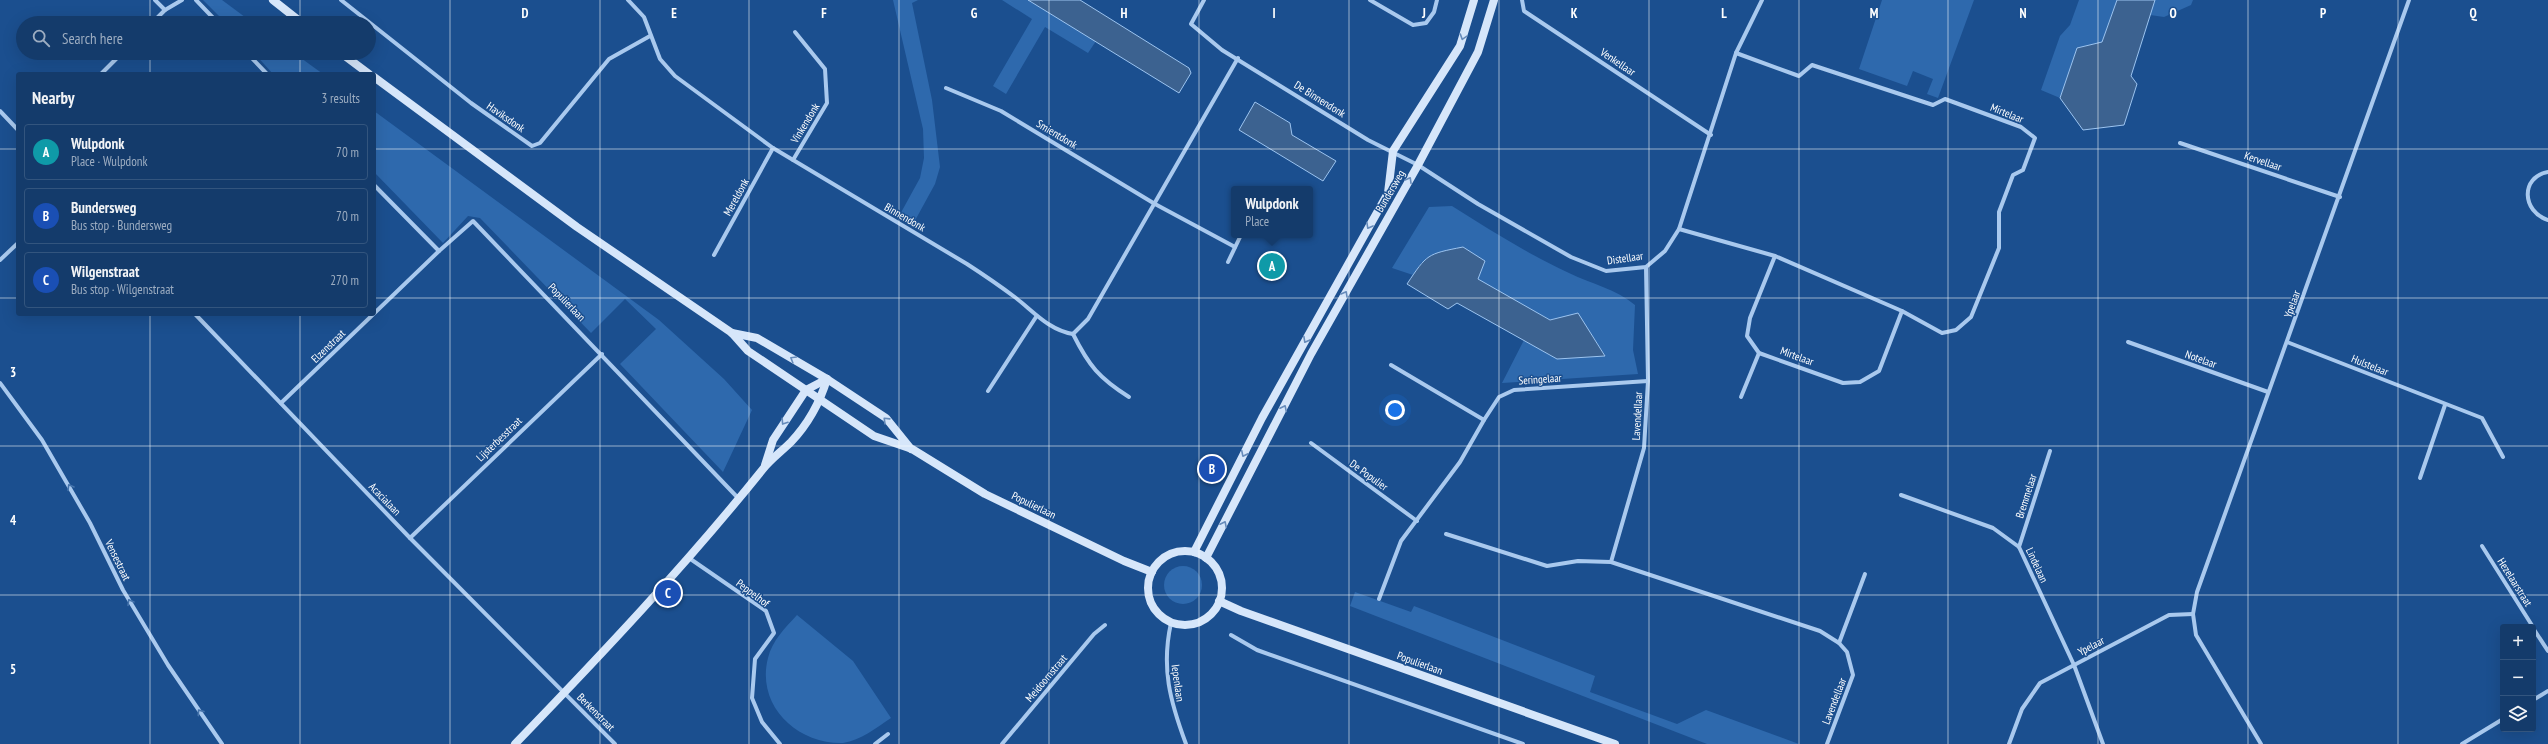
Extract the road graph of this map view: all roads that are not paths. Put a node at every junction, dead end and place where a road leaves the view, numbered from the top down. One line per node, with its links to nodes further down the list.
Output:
1 (155, 0): 15 (street)
2 (182, 0): 15 (street)
3 (196, 0): 17 (street)
4 (273, 0): 18 (street)
5 (341, 0): 19 (street, Haviksdonk)
6 (628, 0): 22 (street, Binnendonk)
7 (1204, 0): 24 (street, De Binnendonk)
8 (1370, 0): 9 (street)
9 (1437, 0)
10 (1474, 0): 38 (street, Bundersweg, one-way to 38)
11 (1494, 0): 40 (street, Bundersweg)
12 (1522, 0): 35 (street, Venkellaar)
13 (1762, 0): 23 (street, Distellaar)
14 (2409, 0): 43 (street, Ypelaar)
15 (165, 10): 16 (street)
16 (159, 16)
17 (211, 16)
18 (293, 16)
19 (361, 16)
20 (376, 28): 22 (street, Haviksdonk)
21 (794, 32): 39 (street, Vinkendonk)
22 (650, 36): 37 (street, Binnendonk)
23 (1736, 53): 35 (street, Distellaar); 56 (street, Mirtelaar)
24 (1238, 58): 38 (street, De Binnendonk); 44 (street)
25 (115, 60): 28 (street)
26 (254, 60): 29 (street)
27 (350, 60): 30 (street)
28 (103, 72)
29 (265, 72)
30 (366, 72)
31 (376, 78): 61 (street, Populierlaan)
32 (946, 88): 44 (street, Smientdonk)
33 (0, 111): 34 (street)
34 (16, 128)
35 (1711, 135): 46 (street, Distellaar)
36 (2180, 143): 43 (street, Kervellaar)
37 (773, 148): 39 (street, Binnendonk); 51 (street, Mereldonk)
38 (1394, 151): 40 (street, Distellaar); 93 (street, Bundersweg, one-way to 93)
39 (793, 160): 60 (street, Binnendonk)
40 (1418, 165): 55 (street, Distellaar); 95 (street, Bundersweg, one-way to 40)
41 (2548, 172): 45 (street)
42 (376, 187): 50 (street)
43 (2340, 197): 64 (street, Ypelaar)
44 (1156, 204): 49 (street, Smientdonk); 62 (street)
45 (2548, 220)
46 (1679, 229): 52 (street, Mirtelaar); 55 (street, Distellaar)
47 (1240, 238): 49 (street)
48 (16, 245): 53 (street)
49 (1235, 247): 54 (street)
50 (439, 251): 57 (street, Elzenstraat); 66 (street, Populierlaan)
51 (714, 255)
52 (1775, 256): 56 (street, Mirtelaar); 65 (street)
53 (0, 260)
54 (1228, 262)
55 (1646, 266): 69 (street, Lavendellaar)
56 (1902, 311): 65 (street, Mirtelaar)
57 (376, 312)
58 (197, 316): 77 (street, Acacialaan)
59 (371, 316): 77 (street, Elzenstraat)
60 (1036, 316): 62 (street, Binnendonk); 72 (street)
61 (732, 332): 68 (street, Populierlaan, one-way to 61); 71 (street, Populierlaan)
62 (1073, 334): 74 (street)
63 (2128, 342): 73 (street, Notelaar)
64 (2287, 342): 73 (street, Ypelaar); 78 (street, Hulstelaar)
65 (1759, 353): 75 (street)
66 (602, 354): 87 (street, Populierlaan); 90 (street, Lijsterbesstraat)
67 (1390, 365): 79 (street)
68 (826, 379): 71 (street); 76 (street); 81 (street, Populierlaan, one-way to 68)
69 (1648, 381): 79 (street, Seringelaar); 96 (street, Lavendellaar)
70 (0, 382): 115 (street, Vensestraat, one-way to 70)
71 (806, 390): 76 (street, Populierlaan); 84 (street, one-way to 84)
72 (988, 391)
73 (2268, 392): 101 (street, Ypelaar)
74 (1128, 397)
75 (1741, 397)
76 (821, 400): 81 (street, Populierlaan); 84 (street)
77 (281, 403): 90 (street, Acacialaan)
78 (2445, 405): 83 (street, Hulstelaar); 85 (street)
79 (1484, 420): 88 (street)
80 (1311, 443): 88 (street, De Populier)
81 (912, 449): 97 (street, Populierlaan)
82 (2050, 451): 92 (street, Bremmelaar)
83 (2503, 457)
84 (764, 468): 87 (street)
85 (2420, 478)
86 (1901, 495): 92 (street, Lindelaan)
87 (740, 500): 94 (street)
88 (1417, 521): 99 (street)
89 (1446, 534): 96 (street, Lavendellaar)
90 (410, 538): 111 (street, Acacialaan)
91 (2482, 546): 103 (street, Hezelaarstraat)
92 (2019, 547): 109 (street, Lindelaan)
93 (1194, 552): 95 (street); 97 (street)
94 (689, 558): 111 (street); 118 (street, Peppelhof)
95 (1206, 558): 100 (street)
96 (1611, 562): 107 (street, Lavendellaar)
97 (1152, 572): 102 (street)
98 (1865, 574): 107 (street)
99 (1379, 599)
100 (1219, 601): 102 (street); 123 (street, Populierlaan)
101 (2193, 614): 109 (street, Ypelaar); 127 (street, Ypelaar)
102 (1171, 622): 121 (street, Iepenlaan)
103 (2531, 624)
104 (1105, 625): 120 (street, Meidoornstraat)
105 (2536, 632): 108 (street, Hezelaarstraat)
106 (1231, 636): 122 (street)
107 (1839, 643): 124 (street, Lavendellaar)
108 (2548, 651)
109 (2074, 665): 125 (street); 126 (street, Ypelaar)
110 (2548, 691): 112 (street)
111 (564, 693): 116 (street); 117 (street, Berkenstraat)
112 (2536, 698)
113 (2500, 721): 128 (street)
114 (888, 734): 119 (street)
115 (222, 744)
116 (515, 744)
117 (615, 744)
118 (780, 744)
119 (875, 744)
120 (1002, 744)
121 (1186, 744)
122 (1523, 744)
123 (1615, 744)
124 (1827, 744)
125 (2009, 744)
126 (2103, 744)
127 (2261, 744)
128 (2462, 744)

